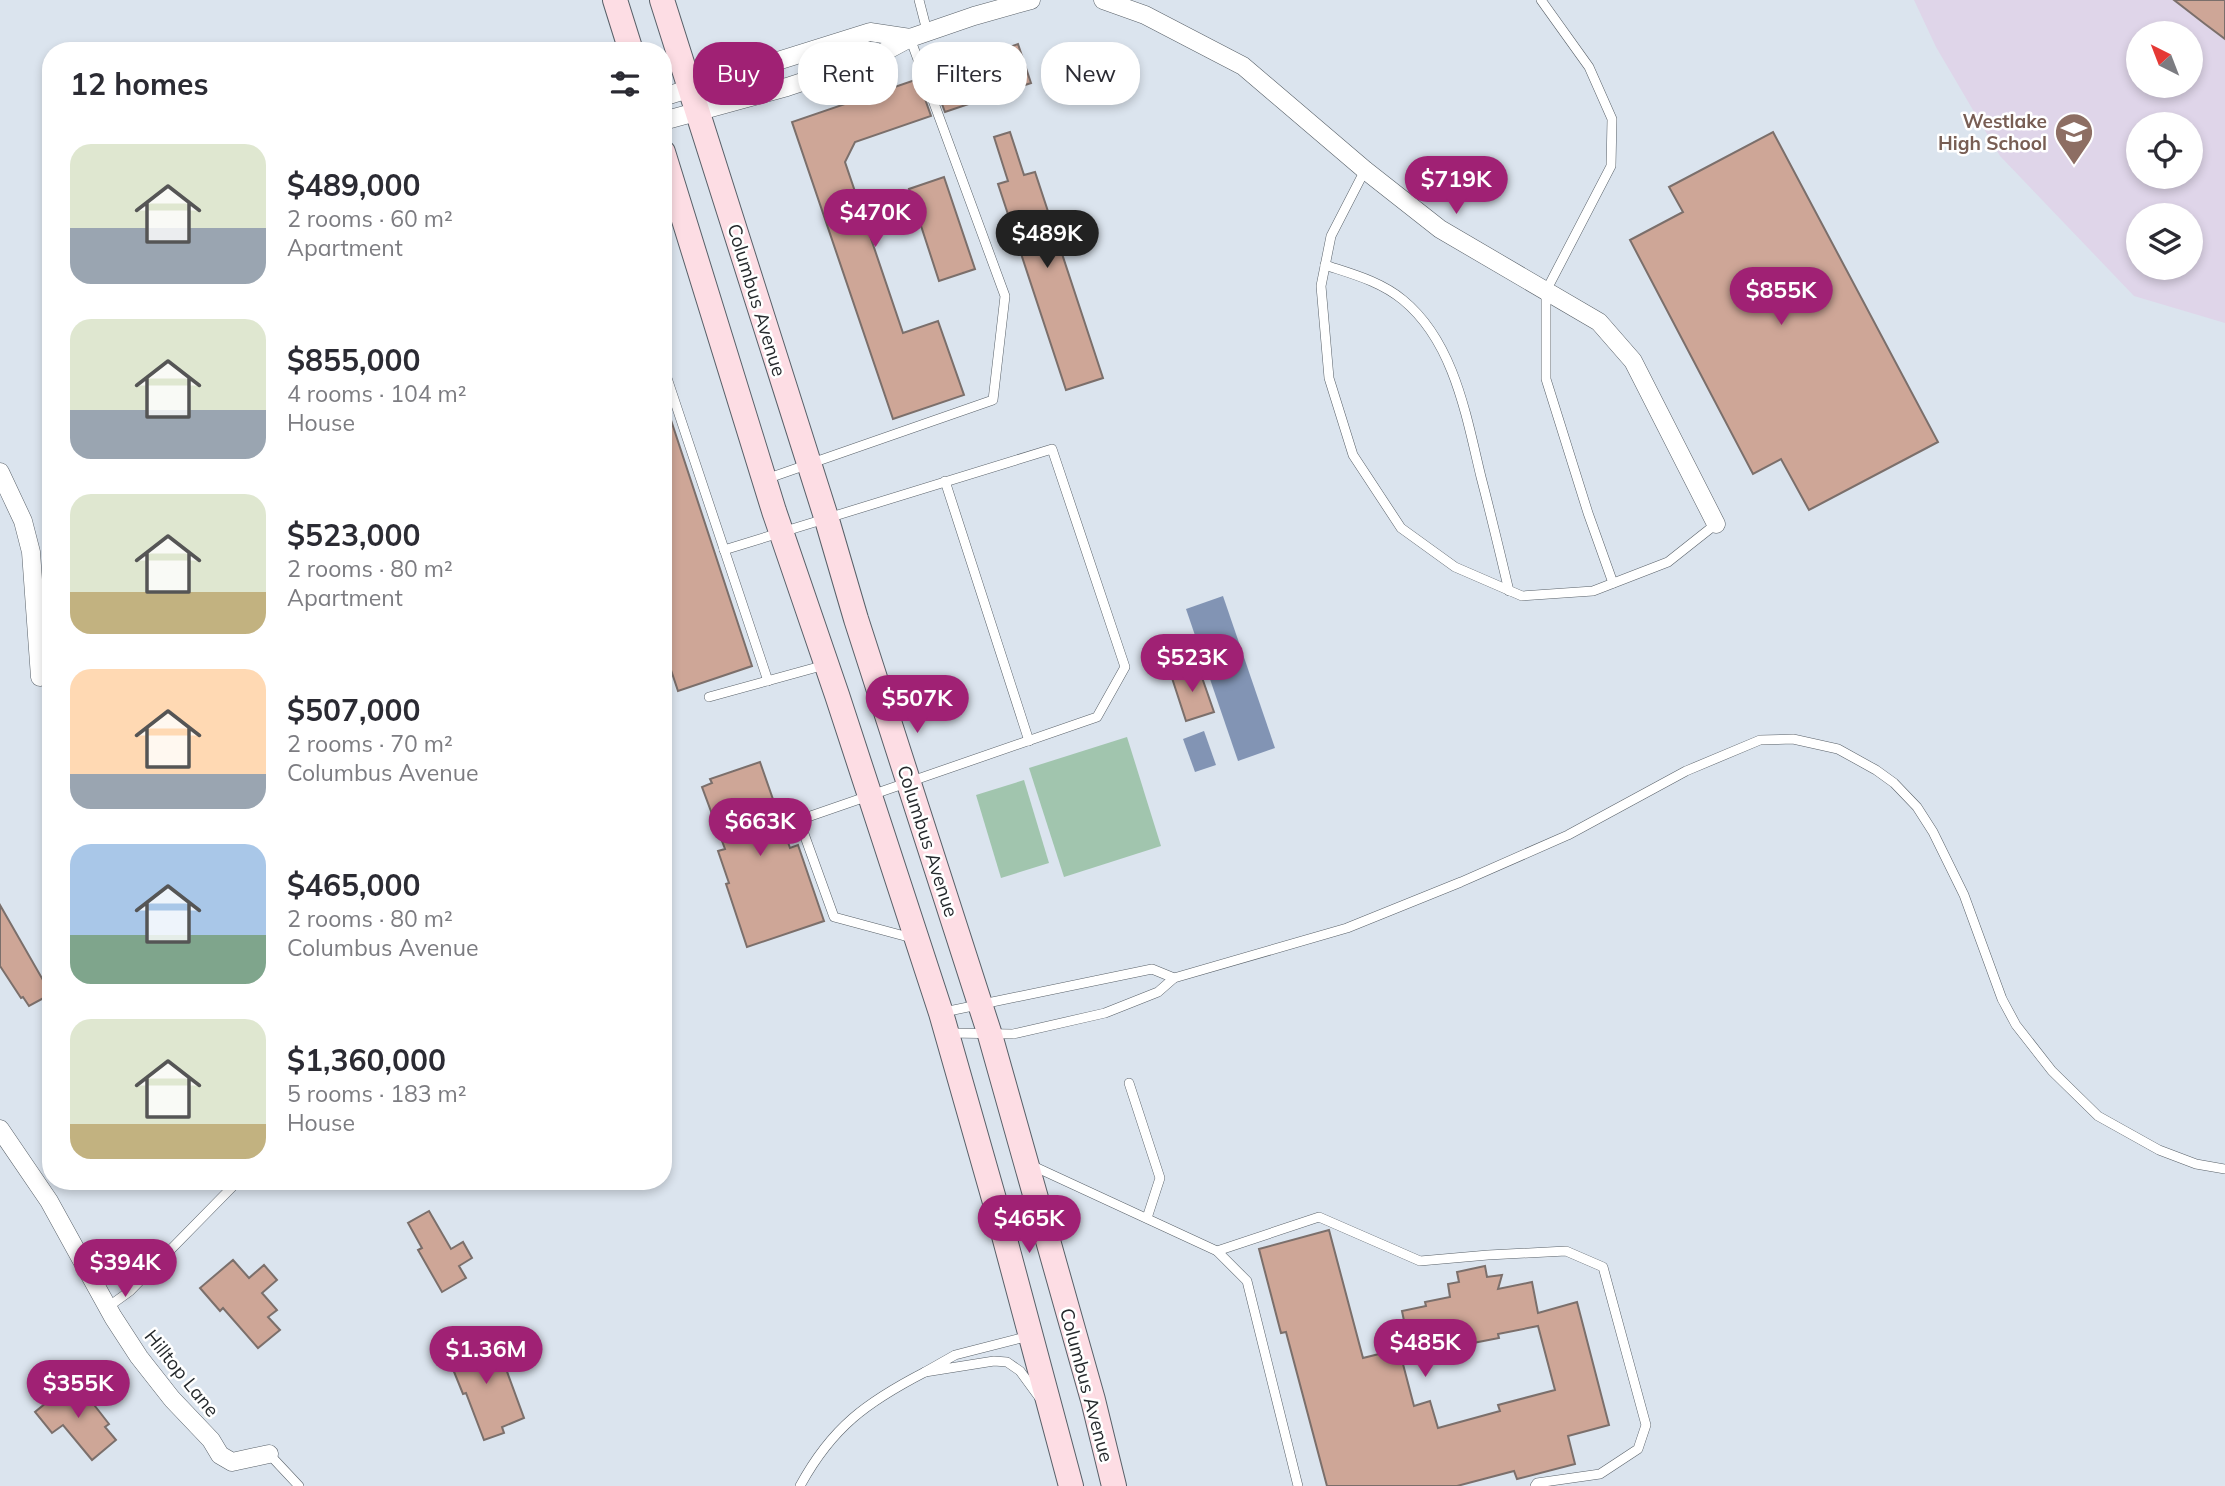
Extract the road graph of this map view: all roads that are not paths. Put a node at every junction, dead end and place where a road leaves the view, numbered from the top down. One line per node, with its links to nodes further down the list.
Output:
1 (615, 0): 9 (street)
2 (662, 0): 10 (street, Columbus Avenue)
3 (919, 0): 7 (lane)
4 (1031, 0): 7 (street)
5 (1103, 0): 14 (street)
6 (1541, 0): 17 (lane)
7 (927, 31): 8 (street)
8 (910, 38): 10 (street); 12 (street); 19 (lane)
9 (628, 42)
10 (691, 88): 11 (street); 12 (street, Columbus Avenue)
11 (672, 94)
12 (698, 112): 13 (street); 19 (street, Columbus Avenue)
13 (672, 119)
14 (1365, 170): 16 (lane); 17 (street)
15 (672, 199): 21 (street)
16 (1325, 265): 28 (lane); 28 (lane)
17 (1546, 291): 24 (street); 27 (lane)
18 (672, 393): 26 (lane)
19 (808, 464): 21 (lane); 23 (street, Columbus Avenue)
20 (0, 472): 30 (street)
21 (764, 479): 25 (street)
22 (945, 481): 23 (lane); 33 (lane); 33 (lane)
23 (827, 520): 25 (lane); 34 (street, Columbus Avenue)
24 (1716, 524): 27 (lane)
25 (781, 532): 26 (lane); 29 (street)
26 (724, 550): 31 (lane)
27 (1613, 583): 28 (lane)
28 (1509, 591)
29 (827, 665): 31 (lane); 35 (street)
30 (40, 677)
31 (768, 681): 32 (lane)
32 (709, 697)
33 (1028, 741): 34 (lane)
34 (909, 783): 35 (lane); 38 (street, Columbus Avenue)
35 (870, 796): 36 (street); 36 (lane)
36 (917, 940): 39 (street)
37 (1174, 978): 38 (lane); 40 (lane); 44 (lane)
38 (981, 1005): 39 (lane); 40 (street, Columbus Avenue)
39 (944, 1023): 40 (lane); 48 (street)
40 (990, 1035): 43 (street, Columbus Avenue)
41 (1129, 1083): 46 (lane)
42 (0, 1129): 50 (street, Hilltop Lane)
43 (1026, 1163): 46 (lane); 47 (street, Columbus Avenue)
44 (2225, 1169)
45 (229, 1190): 50 (lane)
46 (1147, 1218): 49 (lane)
47 (1045, 1229): 48 (street); 58 (street, Columbus Avenue)
48 (1004, 1237): 51 (street)
49 (1217, 1251): 59 (lane); 60 (lane)
50 (107, 1307): 54 (street, Hilltop Lane)
51 (1030, 1336): 52 (lane); 53 (street)
52 (925, 1372): 53 (lane); 56 (lane)
53 (1052, 1417): 57 (street)
54 (269, 1454): 55 (lane)
55 (299, 1486)
56 (800, 1486)
57 (1071, 1486)
58 (1114, 1486)
59 (1298, 1486)
60 (1535, 1486)

